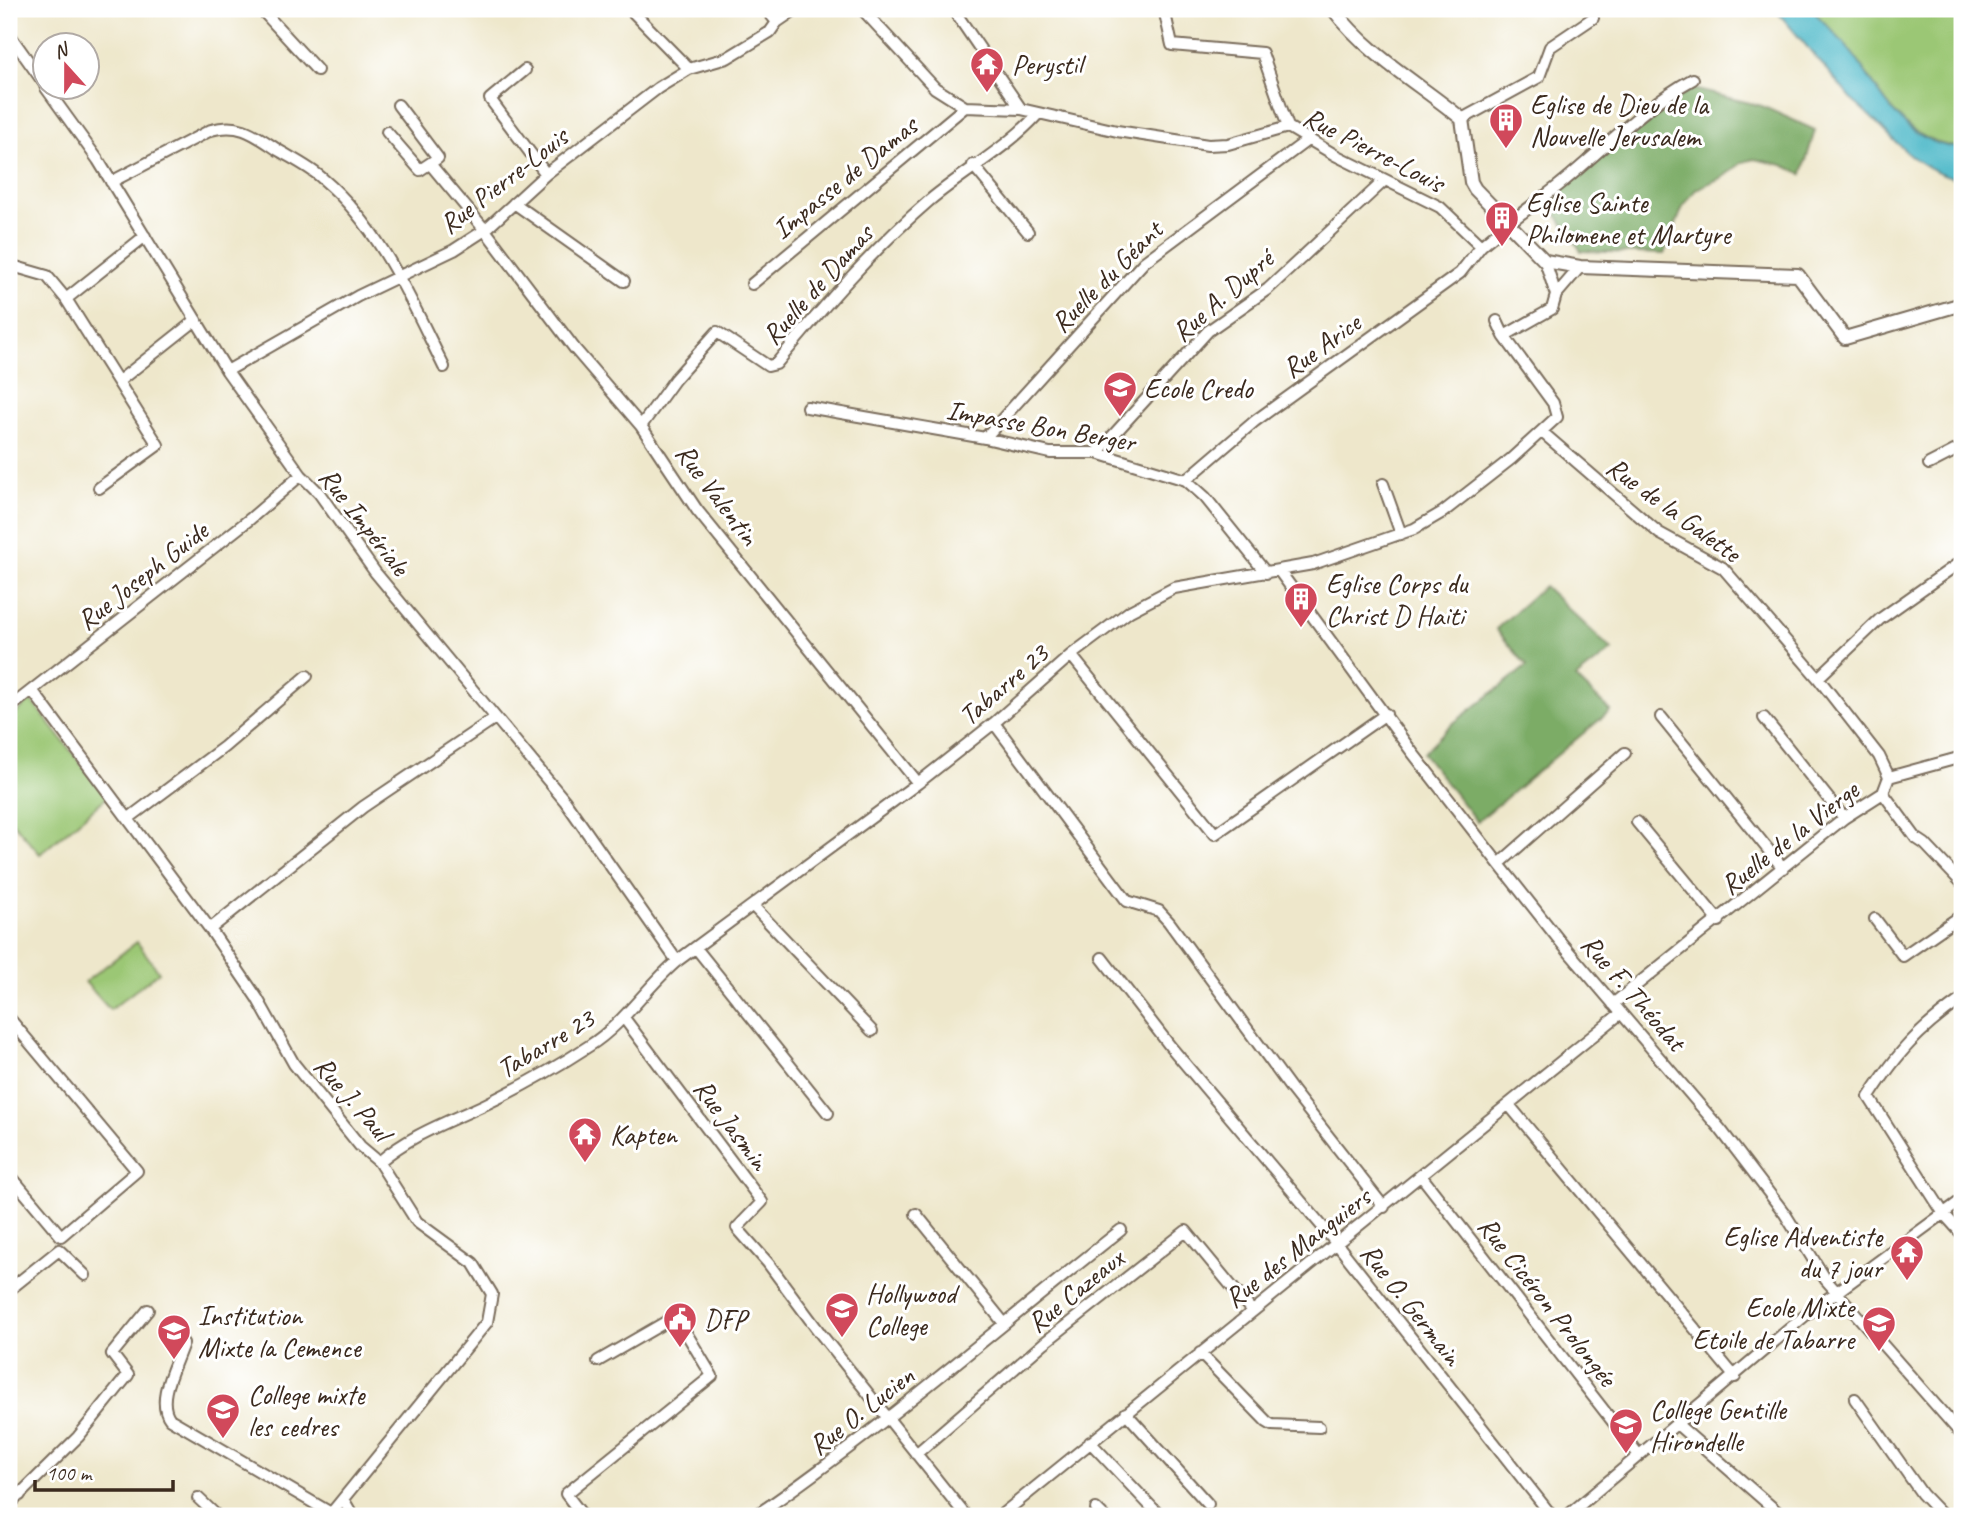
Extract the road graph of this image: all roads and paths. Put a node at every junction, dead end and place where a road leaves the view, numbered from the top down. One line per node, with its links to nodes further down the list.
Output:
1 (630, 9): 13 (street)
2 (766, 9): 10 (street)
3 (796, 9): 10 (street, Rue Pierre-Louis)
4 (862, 9): 19 (street)
5 (953, 9): 20 (street)
6 (1164, 9): 23 (street)
7 (1333, 9): 22 (street)
8 (265, 10): 14 (street)
9 (1593, 18): 22 (street)
10 (777, 22): 13 (street, Rue Pierre-Louis)
11 (9, 34): 12 (street, Rue Impériale)
12 (32, 67)
13 (689, 69): 28 (street, Rue Pierre-Louis)
14 (317, 70)
15 (525, 70): 28 (street)
16 (1693, 79): 32 (street)
17 (56, 102): 30 (street, Rue Impériale)
18 (398, 105): 26 (street)
19 (965, 107): 20 (street, Rue Pierre-Louis); 42 (street, Impasse de Damas)
20 (1021, 109): 21 (street, Rue Pierre-Louis)
21 (1038, 114): 23 (street, Rue Pierre-Louis); 27 (street, Ruelle de Damas)
22 (1462, 119): 32 (street)
23 (1288, 127): 25 (street, Rue Pierre-Louis)
24 (387, 132): 26 (street)
25 (1309, 139): 29 (street, Rue Pierre-Louis); 55 (street, Ruelle du Géant)
26 (431, 165): 33 (street, Rue Valentin)
27 (973, 165): 34 (street); 53 (street, Ruelle de Damas)
28 (546, 174): 31 (street, Rue Pierre-Louis)
29 (1385, 180): 36 (street, Rue Pierre-Louis); 57 (street, Rue A. Dupré)
30 (111, 182): 35 (street, Rue Impériale); 40 (street)
31 (514, 203): 33 (street, Rue Pierre-Louis); 41 (street)
32 (1509, 220): 36 (street); 37 (street)
33 (485, 230): 40 (street, Rue Pierre-Louis); 53 (street, Rue Valentin)
34 (1028, 232)
35 (145, 236): 44 (street); 46 (street, Rue Impériale)
36 (1481, 246): 60 (street, Rue Arice)
37 (1545, 261): 39 (street); 43 (street)
38 (9, 265): 44 (street)
39 (1580, 267): 43 (street); 45 (street)
40 (398, 277): 49 (street); 50 (street, Rue Pierre-Louis)
41 (624, 281)
42 (752, 284)
43 (1556, 295): 48 (street)
44 (66, 299): 51 (street)
45 (1962, 304)
46 (196, 320): 50 (street, Rue Impériale); 51 (street)
47 (1497, 321): 48 (street)
48 (1504, 337): 54 (street)
49 (444, 367)
50 (227, 371): 59 (street, Rue Impériale)
51 (119, 381): 62 (street)
52 (807, 407): 55 (street, Impasse Bon Berger)
53 (641, 426): 80 (street, Rue Valentin)
54 (1542, 432): 63 (street, Tabarre 23); 69 (street, Rue de la Galette)
55 (985, 438): 57 (street, Impasse Bon Berger)
56 (1962, 447): 58 (street)
57 (1097, 453): 60 (street, Impasse Bon Berger)
58 (1929, 464)
59 (300, 475): 70 (street, Rue Joseph Guide); 74 (street, Rue Impériale)
60 (1186, 480): 66 (street, Impasse Bon Berger)
61 (1383, 484): 63 (street)
62 (99, 488)
63 (1401, 534): 65 (street, Tabarre 23)
64 (1961, 564): 69 (street)
65 (1280, 572): 66 (street, Tabarre 23); 72 (street, Rue F. Théodat)
66 (1266, 573): 67 (street, Tabarre 23)
67 (1071, 655): 72 (street); 76 (street, Tabarre 23)
68 (307, 676): 82 (street)
69 (1818, 677): 79 (street, Ruelle de la Vierge)
70 (32, 690): 71 (street, Rue Joseph Guide); 82 (street, Rue J. Paul)
71 (9, 708)
72 (1386, 715): 85 (street, Rue F. Théodat)
73 (1661, 717): 86 (street)
74 (495, 718): 92 (street); 95 (street, Rue Impériale)
75 (1764, 718): 83 (street)
76 (994, 723): 80 (street, Tabarre 23); 107 (street)
77 (1625, 753): 85 (street)
78 (1962, 758): 79 (street)
79 (1889, 777): 81 (street, Ruelle de la Vierge)
80 (918, 783): 88 (street, Tabarre 23)
81 (1883, 793): 83 (street, Ruelle de la Vierge); 87 (street)
82 (129, 818): 92 (street, Rue J. Paul)
83 (1844, 818): 86 (street, Ruelle de la Vierge)
84 (1637, 822): 91 (street)
85 (1499, 864): 97 (street, Rue F. Théodat)
86 (1783, 868): 91 (street, Ruelle de la Vierge)
87 (1962, 883)
88 (753, 906): 93 (street, Tabarre 23); 100 (street)
89 (1962, 915): 90 (street)
90 (1875, 919)
91 (1719, 921): 97 (street, Ruelle de la Vierge)
92 (210, 929): 103 (street, Rue J. Paul)
93 (696, 948): 95 (street, Tabarre 23); 102 (street)
94 (1102, 958): 112 (street, Rue O. Germain)
95 (677, 961): 99 (street, Tabarre 23)
96 (1962, 999): 109 (street)
97 (1617, 1009): 101 (street, Rue des Manguiers); 115 (street, Rue F. Théodat)
98 (9, 1018): 104 (street)
99 (624, 1018): 103 (street, Tabarre 23); 125 (street, Rue Jasmin)
100 (872, 1031)
101 (1509, 1105): 105 (street, Rue des Manguiers); 122 (street)
102 (828, 1113)
103 (379, 1162): 135 (street, Rue J. Paul)
104 (9, 1174)
105 (1422, 1177): 107 (street, Rue des Manguiers); 131 (street, Rue Cicéron Prolongée)
106 (1962, 1200): 109 (street)
107 (1384, 1207): 112 (street, Rue des Manguiers)
108 (916, 1214): 118 (street)
109 (1944, 1214): 111 (street); 115 (street)
110 (1121, 1230): 118 (street, Rue O. Lucien)
111 (1962, 1234)
112 (1337, 1244): 117 (street, Rue des Manguiers); 146 (street, Rue O. Germain)
113 (85, 1275): 114 (street)
114 (9, 1290)
115 (1835, 1292): 122 (street); 128 (street, Rue F. Théodat)
116 (148, 1310): 133 (street)
117 (1252, 1311): 120 (street, Rue des Manguiers); 130 (street, Rue Cazeaux)
118 (1003, 1322): 125 (street, Rue O. Lucien)
119 (183, 1343): 138 (street)
120 (1200, 1353): 124 (street, Rue des Manguiers); 127 (street)
121 (598, 1361): 141 (street)
122 (1735, 1377): 126 (street)
123 (1855, 1399): 149 (street)
124 (1126, 1413): 129 (street, Rue des Manguiers); 136 (street)
125 (890, 1419): 130 (street, Rue Jasmin); 142 (street, Rue O. Lucien)
126 (1678, 1425): 131 (street); 148 (street)
127 (1319, 1427)
128 (1962, 1435)
129 (1090, 1442): 144 (street, Rue des Manguiers); 145 (street)
130 (916, 1454): 143 (street, Rue Jasmin)
131 (1638, 1454): 147 (street)
132 (9, 1485): 133 (street)
133 (20, 1495): 137 (street)
134 (198, 1498): 139 (street)
135 (343, 1499): 138 (street, Rue J. Paul); 140 (street)
136 (1208, 1504)
137 (9, 1505)
138 (330, 1515)
139 (218, 1516)
140 (353, 1516)
141 (583, 1516)
142 (755, 1516)
143 (966, 1516)
144 (1000, 1516)
145 (1160, 1516)
146 (1552, 1516)
147 (1567, 1516)
148 (1782, 1516)
149 (1943, 1516)

